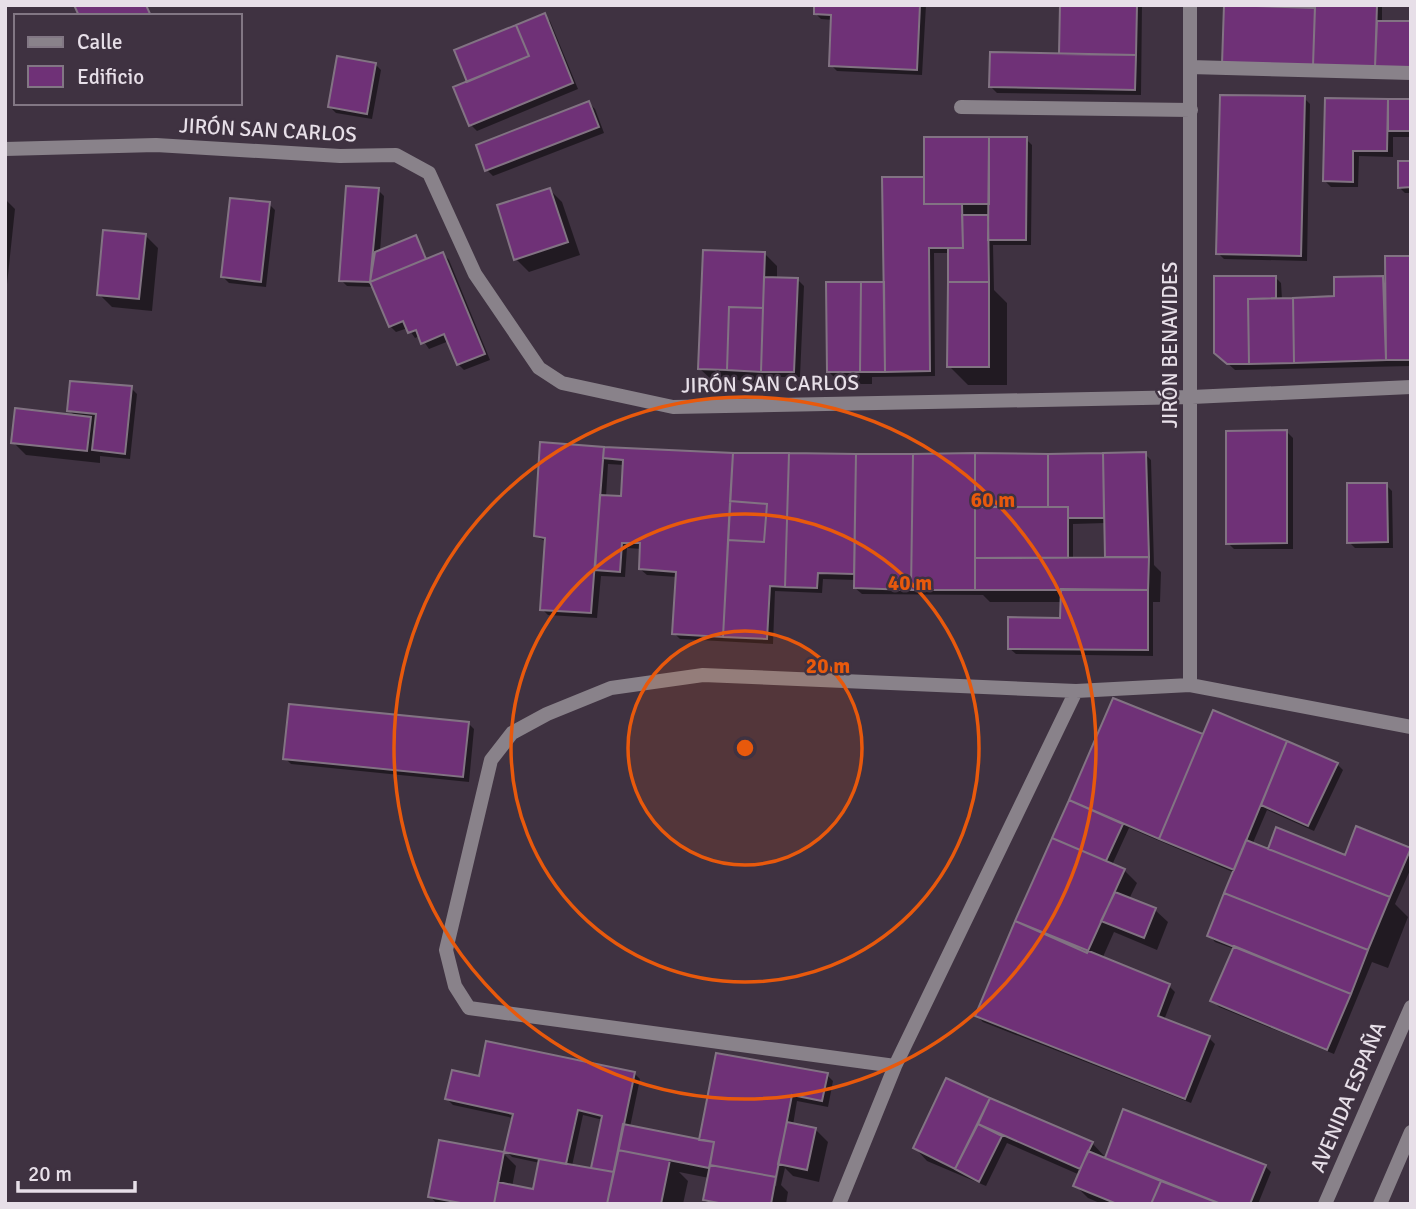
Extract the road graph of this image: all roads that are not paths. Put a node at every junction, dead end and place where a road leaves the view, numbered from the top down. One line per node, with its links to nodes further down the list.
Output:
1 (1190, 5): 2 (street, JIRÓN BENAVIDES)
2 (1191, 66): 3 (street); 5 (street, JIRÓN BENAVIDES)
3 (1411, 73)
4 (961, 107): 5 (street)
5 (1191, 110): 8 (street, JIRÓN BENAVIDES)
6 (5, 149): 8 (street, JIRÓN SAN CARLOS)
7 (1411, 387): 8 (street, JIRÓN SAN CARLOS)
8 (1192, 397): 9 (street, JIRÓN BENAVIDES)
9 (1190, 685): 10 (street); 11 (street)
10 (1076, 691): 13 (street); 13 (street)
11 (1411, 727)
12 (1411, 1007): 16 (street, AVENIDA ESPAÑA)
13 (895, 1066): 15 (street)
14 (1411, 1132): 17 (street)
15 (839, 1204)
16 (1325, 1204)
17 (1380, 1204)

